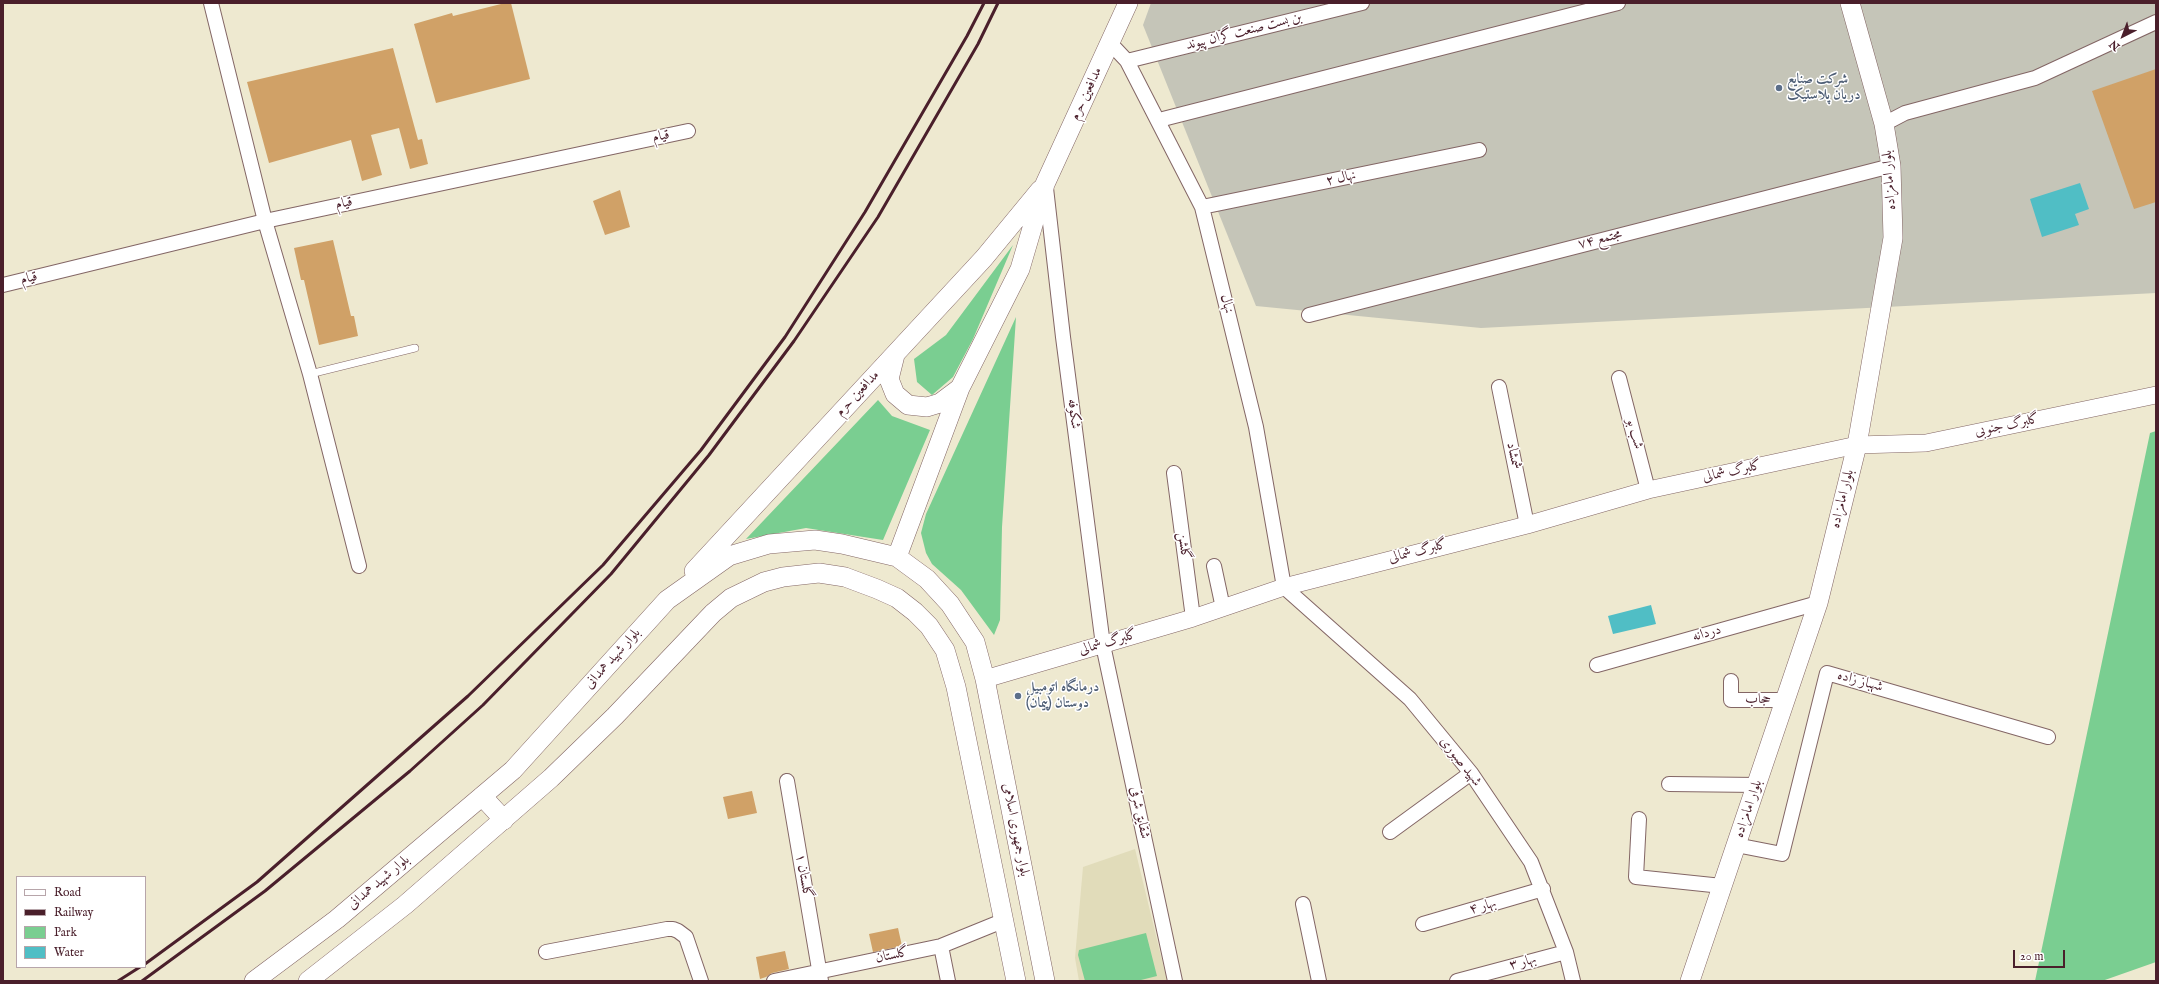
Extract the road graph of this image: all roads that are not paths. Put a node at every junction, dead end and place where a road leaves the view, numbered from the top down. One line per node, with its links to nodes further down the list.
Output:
1 (211, 3): 16 (street)
2 (1128, 3): 7 (main road, مدافعین حرم)
3 (1362, 3): 8 (street, بن بست صنعت گران پیوند)
4 (1618, 3): 9 (street)
5 (1850, 3): 10 (main road, بلوار امامزاده)
6 (2156, 22): 10 (street)
7 (1111, 44): 8 (street, نهال); 14 (main road, مدافعین حرم)
8 (1127, 61): 9 (street, نهال)
9 (1159, 120): 15 (street, نهال)
10 (1884, 124): 13 (main road, بلوار امامزاده)
11 (688, 131): 16 (street, قیام)
12 (1479, 150): 15 (street, نهال ۲)
13 (1891, 166): 18 (street, مجتمع ۷۴); 26 (main road, بلوار امامزاده)
14 (1046, 184): 20 (main road, مدافعین حرم); 24 (main road, مدافعین حرم); 38 (street, شکوفه)
15 (1202, 207): 33 (street, نهال)
16 (266, 221): 17 (street, قیام); 21 (street)
17 (3, 285)
18 (1309, 314)
19 (415, 348): 21 (lane)
20 (895, 354): 24 (main road); 34 (main road, مدافعین حرم)
21 (310, 374): 31 (street)
22 (1619, 378): 28 (street, شب بو)
23 (1499, 387): 29 (street, شمشاد)
24 (960, 388): 30 (main road, مدافعین حرم)
25 (2156, 395): 26 (street, گلبرگ جنوبی)
26 (1857, 445): 28 (street, گلبرگ شمالی); 35 (main road, بلوار امامزاده)
27 (1174, 473): 37 (street, گلشن)
28 (1648, 490): 29 (street, گلبرگ شمالی)
29 (1527, 525): 33 (street, گلبرگ شمالی)
30 (897, 557): 34 (main road, بلوار شهید همدانی); 40 (main road, بلوار شهید همدانی)
31 (359, 566)
32 (1214, 566): 36 (street)
33 (1284, 587): 36 (street, گلبرگ شمالی); 45 (street, شهید صبوری)
34 (667, 600): 49 (main road, بلوار شهید همدانی)
35 (1818, 603): 39 (street, دردانه); 43 (main road, بلوار امامزاده)
36 (1223, 608): 37 (street, گلبرگ شمالی)
37 (1193, 618): 38 (street, گلبرگ شمالی)
38 (1103, 645): 40 (street, گلبرگ شمالی); 70 (street, شقایق شرقی)
39 (1597, 665)
40 (985, 679): 42 (main road); 69 (main road, بلوار جمهوری اسلامی)
41 (1731, 681): 43 (street, حجاب)
42 (956, 687): 51 (main road); 57 (main road, بلوار جمهوری اسلامی)
43 (1785, 700): 48 (main road, بلوار امامزاده)
44 (2048, 738): 53 (street, شهباز زاده)
45 (1471, 773): 52 (street); 55 (street, شهید صبوری)
46 (787, 781): 62 (street, گلستان ۱)
47 (1669, 784): 48 (street)
48 (1758, 785): 53 (main road, بلوار امامزاده)
49 (482, 796): 51 (main road); 63 (main road, بلوار شهید همدانی)
50 (1639, 819): 54 (street)
51 (504, 820): 64 (main road)
52 (1390, 832)
53 (1736, 845): 54 (main road, بلوار امامزاده)
54 (1722, 886): 74 (main road, بلوار امامزاده)
55 (1543, 889): 58 (street, بهار ۴); 61 (street, شهید صبوری)
56 (1303, 904): 71 (street)
57 (1005, 920): 59 (street, گلستان); 68 (main road, بلوار جمهوری اسلامی)
58 (1423, 924)
59 (941, 946): 62 (street, گلستان); 67 (street)
60 (546, 952): 65 (street)
61 (1566, 952): 72 (street, بهار ۳); 73 (street, شهید صبوری)
62 (820, 976): 66 (street, گلستان)
63 (254, 981)
64 (308, 981)
65 (701, 981)
66 (774, 981)
67 (948, 981)
68 (1016, 981)
69 (1045, 981)
70 (1175, 981)
71 (1319, 981)
72 (1457, 981)
73 (1574, 981)
74 (1690, 981)

